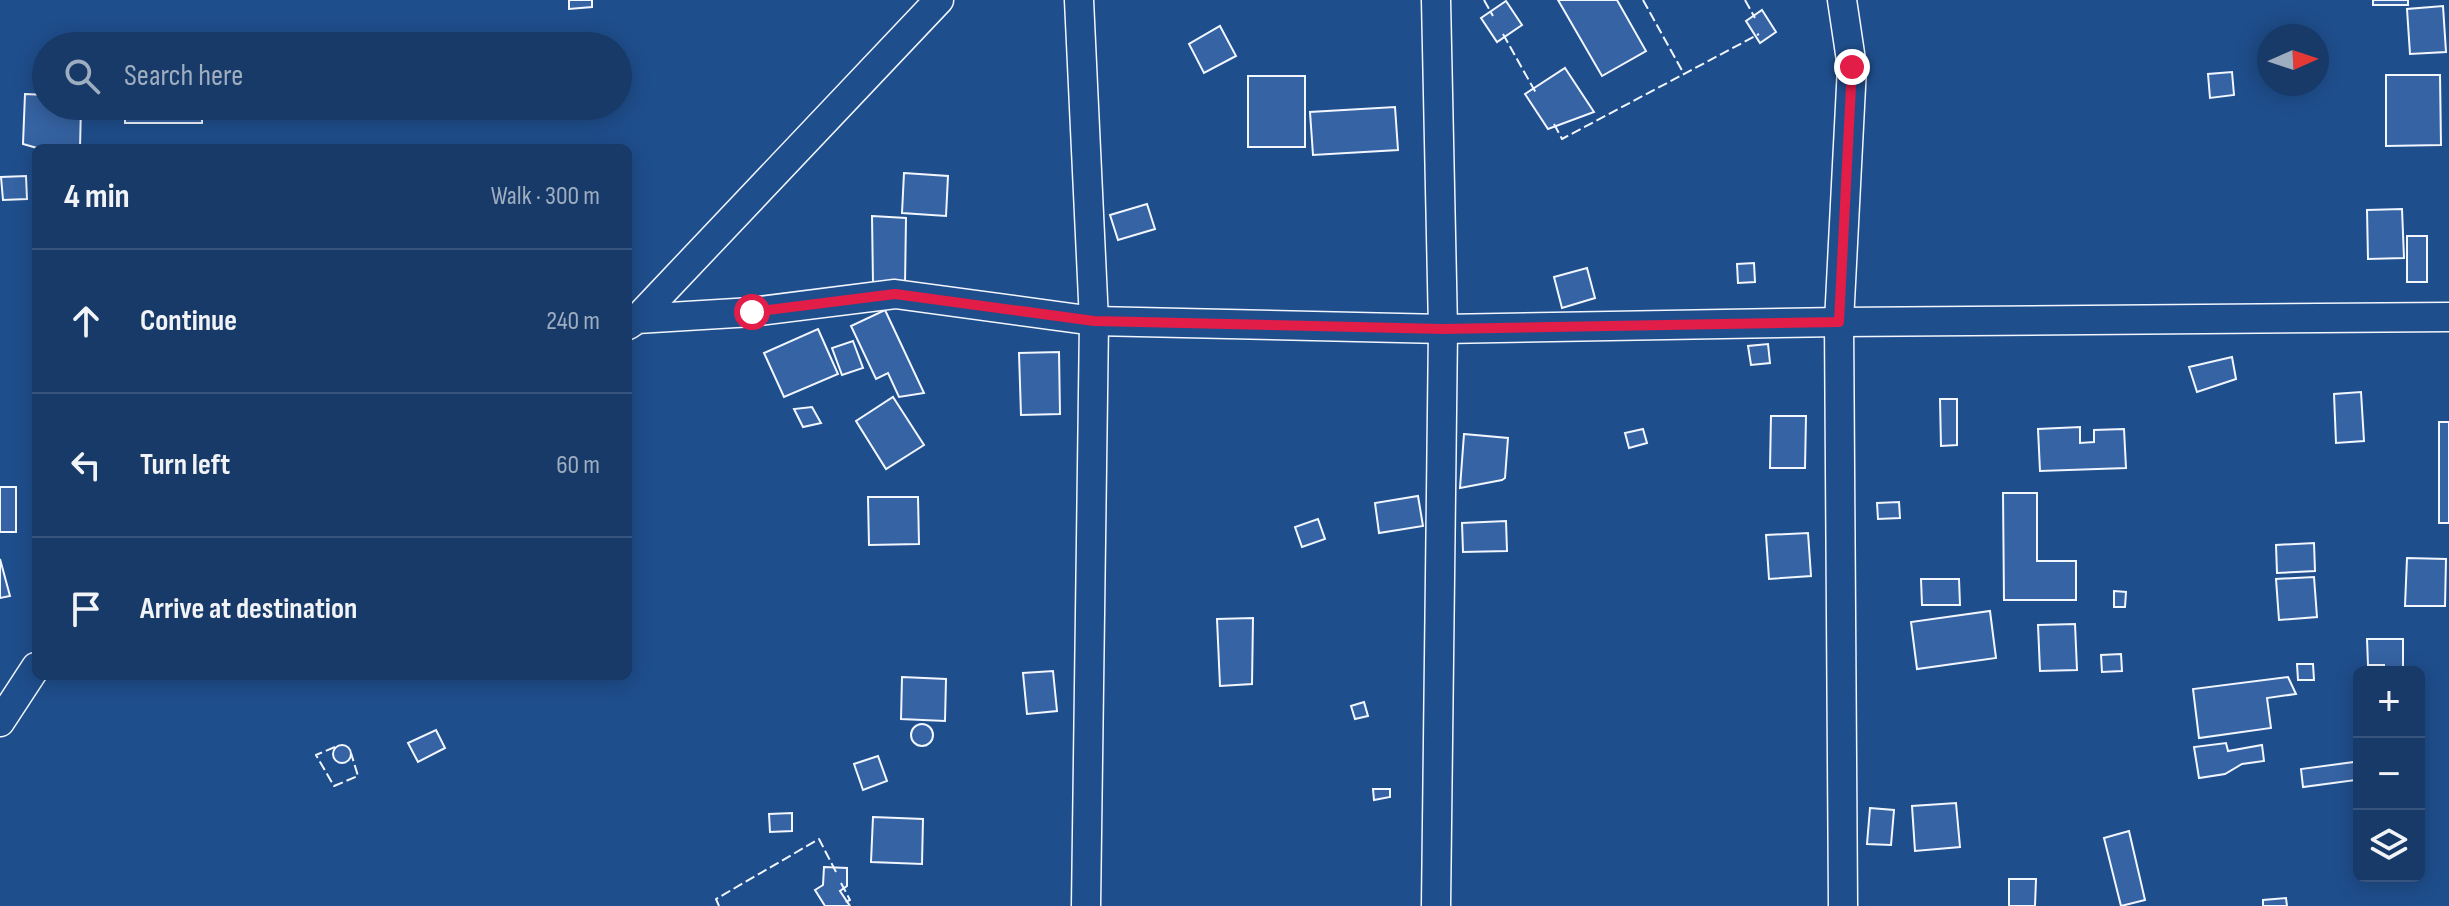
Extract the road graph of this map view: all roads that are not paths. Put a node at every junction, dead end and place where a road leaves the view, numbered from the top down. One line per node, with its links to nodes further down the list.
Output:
1 (939, 0): 7 (street)
2 (1079, 0): 6 (street)
3 (1436, 0): 9 (street)
4 (1842, 0): 8 (street)
5 (2449, 317): 8 (street)
6 (1094, 321): 7 (street); 9 (street); 12 (street)
7 (632, 322)
8 (1839, 322): 9 (street); 14 (street)
9 (1443, 329): 13 (street)
10 (32, 673): 11 (street)
11 (0, 722)
12 (1086, 906)
13 (1436, 906)
14 (1843, 906)

